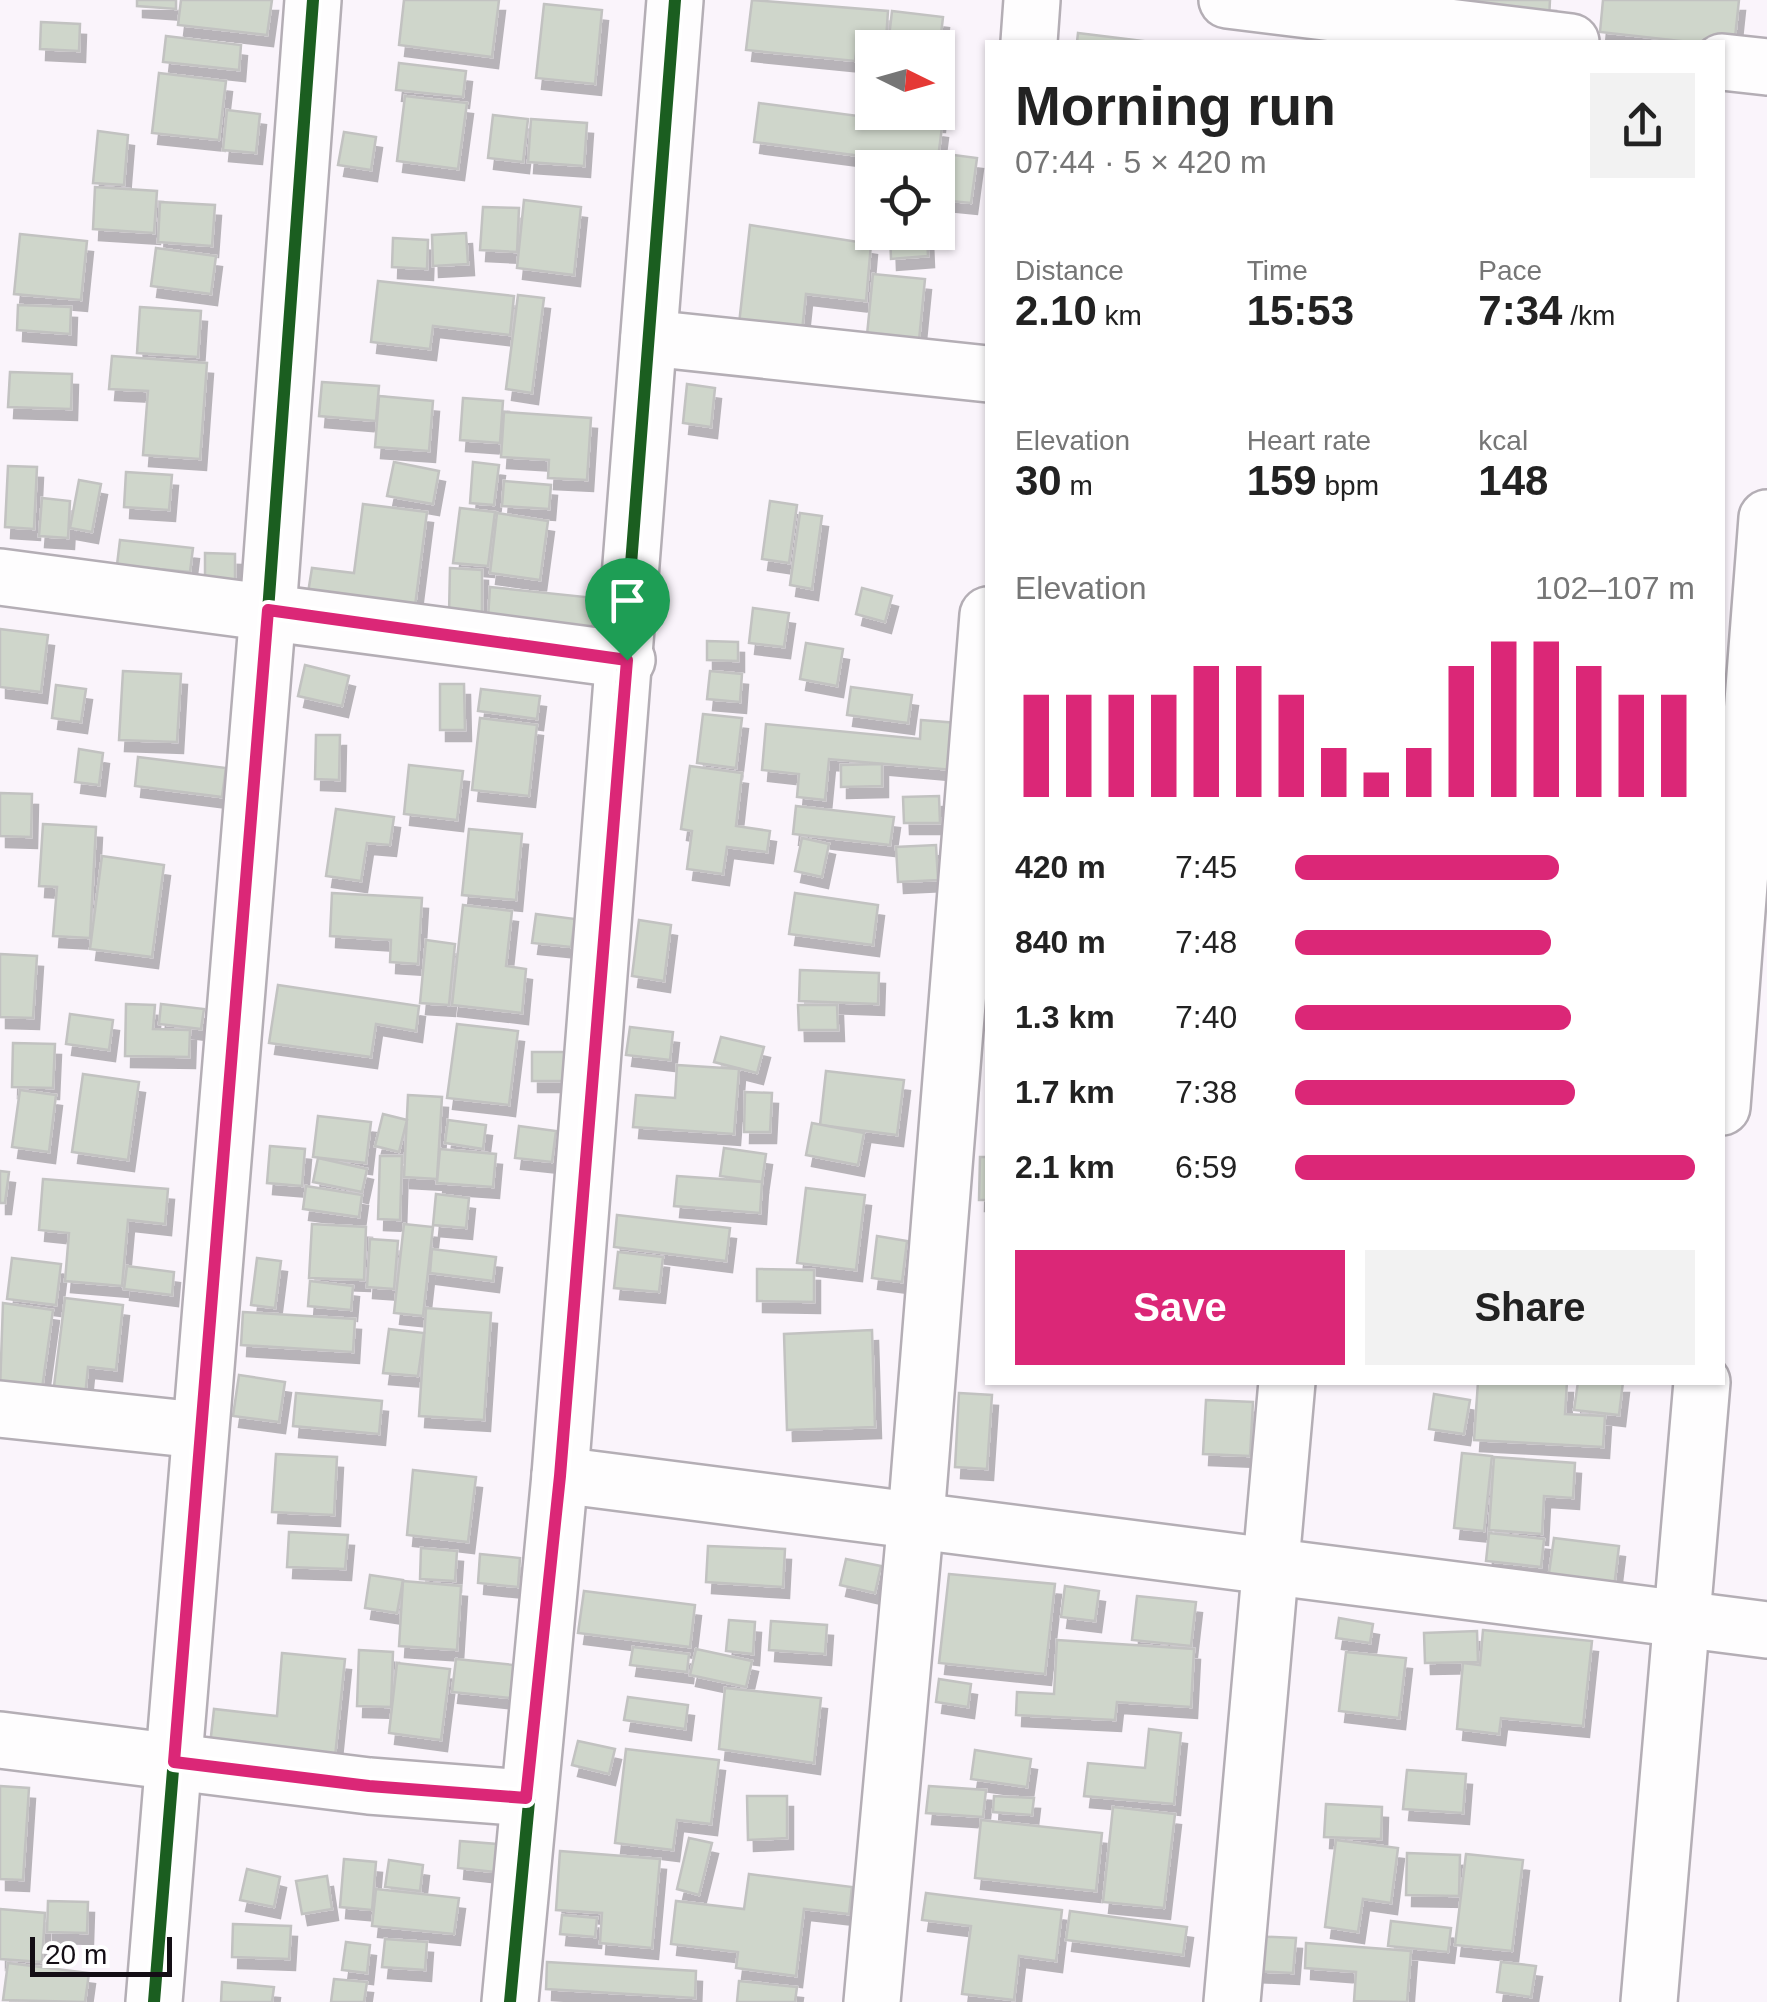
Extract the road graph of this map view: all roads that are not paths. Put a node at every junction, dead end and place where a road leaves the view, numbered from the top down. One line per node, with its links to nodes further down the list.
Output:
1 (313, 0): 14 (street)
2 (675, 0): 10 (street)
3 (1032, 0): 6 (street)
4 (1227, 0): 5 (street)
5 (1400, 21): 7 (street)
6 (1029, 40)
7 (1554, 40)
8 (1725, 62): 9 (street)
9 (1767, 67)
10 (648, 338): 11 (street); 15 (street)
11 (985, 374)
12 (1767, 518): 16 (street)
13 (0, 577): 14 (street)
14 (268, 610): 15 (street); 23 (street)
15 (627, 660): 24 (street)
16 (1760, 695): 18 (street)
17 (985, 699): 25 (street)
18 (1735, 784): 19 (street)
19 (1725, 1032)
20 (1287, 1385): 26 (street)
21 (1702, 1385): 27 (street)
22 (0, 1410): 23 (street)
23 (198, 1430): 30 (street)
24 (560, 1476): 25 (street); 31 (street)
25 (916, 1518): 26 (street); 34 (street)
26 (1272, 1566): 27 (street); 35 (street)
27 (1684, 1621): 28 (street); 36 (street)
28 (1767, 1630)
29 (0, 1740): 30 (street)
30 (174, 1762): 31 (street); 32 (street)
31 (526, 1798): 33 (street)
32 (154, 2002)
33 (510, 2002)
34 (872, 2002)
35 (1232, 2002)
36 (1649, 2002)

